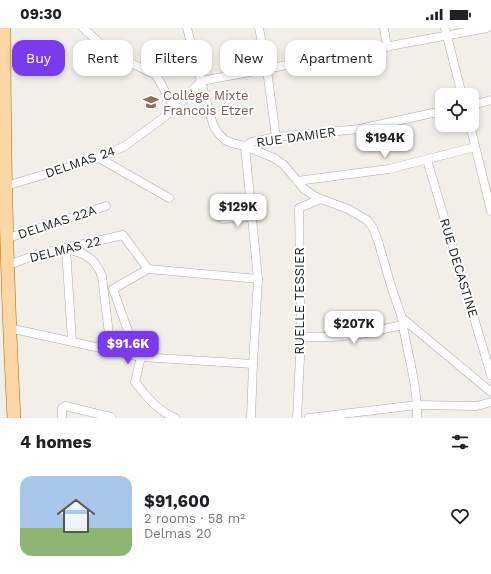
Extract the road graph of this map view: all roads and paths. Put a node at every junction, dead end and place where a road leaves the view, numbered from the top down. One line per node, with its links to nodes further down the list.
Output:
1 (4, 28): 10 (main road)
2 (83, 28): 18 (street)
3 (187, 28): 14 (street)
4 (259, 28): 8 (street)
5 (384, 28): 9 (street)
6 (487, 28): 7 (street)
7 (446, 32): 9 (street); 15 (street)
8 (261, 40)
9 (387, 47): 11 (street)
10 (2, 68): 27 (main road)
11 (277, 68)
12 (232, 76): 14 (street)
13 (268, 76): 21 (street)
14 (202, 81): 18 (street, DELMAS 24); 22 (street)
15 (460, 88)
16 (491, 100): 17 (street)
17 (479, 103)
18 (175, 109): 24 (street, DELMAS 24)
19 (435, 113): 21 (street, RUE DAMIER)
20 (472, 132): 23 (street)
21 (276, 137): 22 (street, RUE DAMIER)
22 (245, 146): 26 (street); 32 (street)
23 (475, 147): 25 (street); 31 (street)
24 (99, 158): 27 (street, DELMAS 24); 28 (street)
25 (427, 160): 26 (street); 46 (street, RUE DECASTINE)
26 (298, 181): 29 (street)
27 (6, 186): 34 (main road)
28 (169, 198)
29 (321, 199): 39 (street); 41 (street, RUELLE TESSIER)
30 (106, 206): 34 (street, DELMAS 22A)
31 (491, 212)
32 (252, 217): 33 (street); 38 (street)
33 (223, 219)
34 (8, 238): 36 (main road)
35 (66, 249): 36 (street, DELMAS 22); 37 (street, DELMAS 22); 42 (street); 43 (street)
36 (8, 264): 40 (main road)
37 (148, 269): 38 (street); 44 (street)
38 (258, 279): 45 (street)
39 (402, 321): 41 (street); 47 (street); 49 (street)
40 (10, 328): 42 (street); 52 (main road)
41 (301, 337): 55 (street, RUELLE TESSIER)
42 (72, 341): 43 (street)
43 (111, 350): 44 (street)
44 (139, 357): 45 (street); 51 (street)
45 (253, 364): 54 (street)
46 (491, 376)
47 (491, 392)
48 (491, 402): 49 (street)
49 (417, 405): 56 (street); 57 (street)
50 (111, 417): 53 (street)
51 (169, 417)
52 (14, 418)
53 (62, 418)
54 (251, 418)
55 (297, 418)
56 (308, 418)
57 (417, 418)

